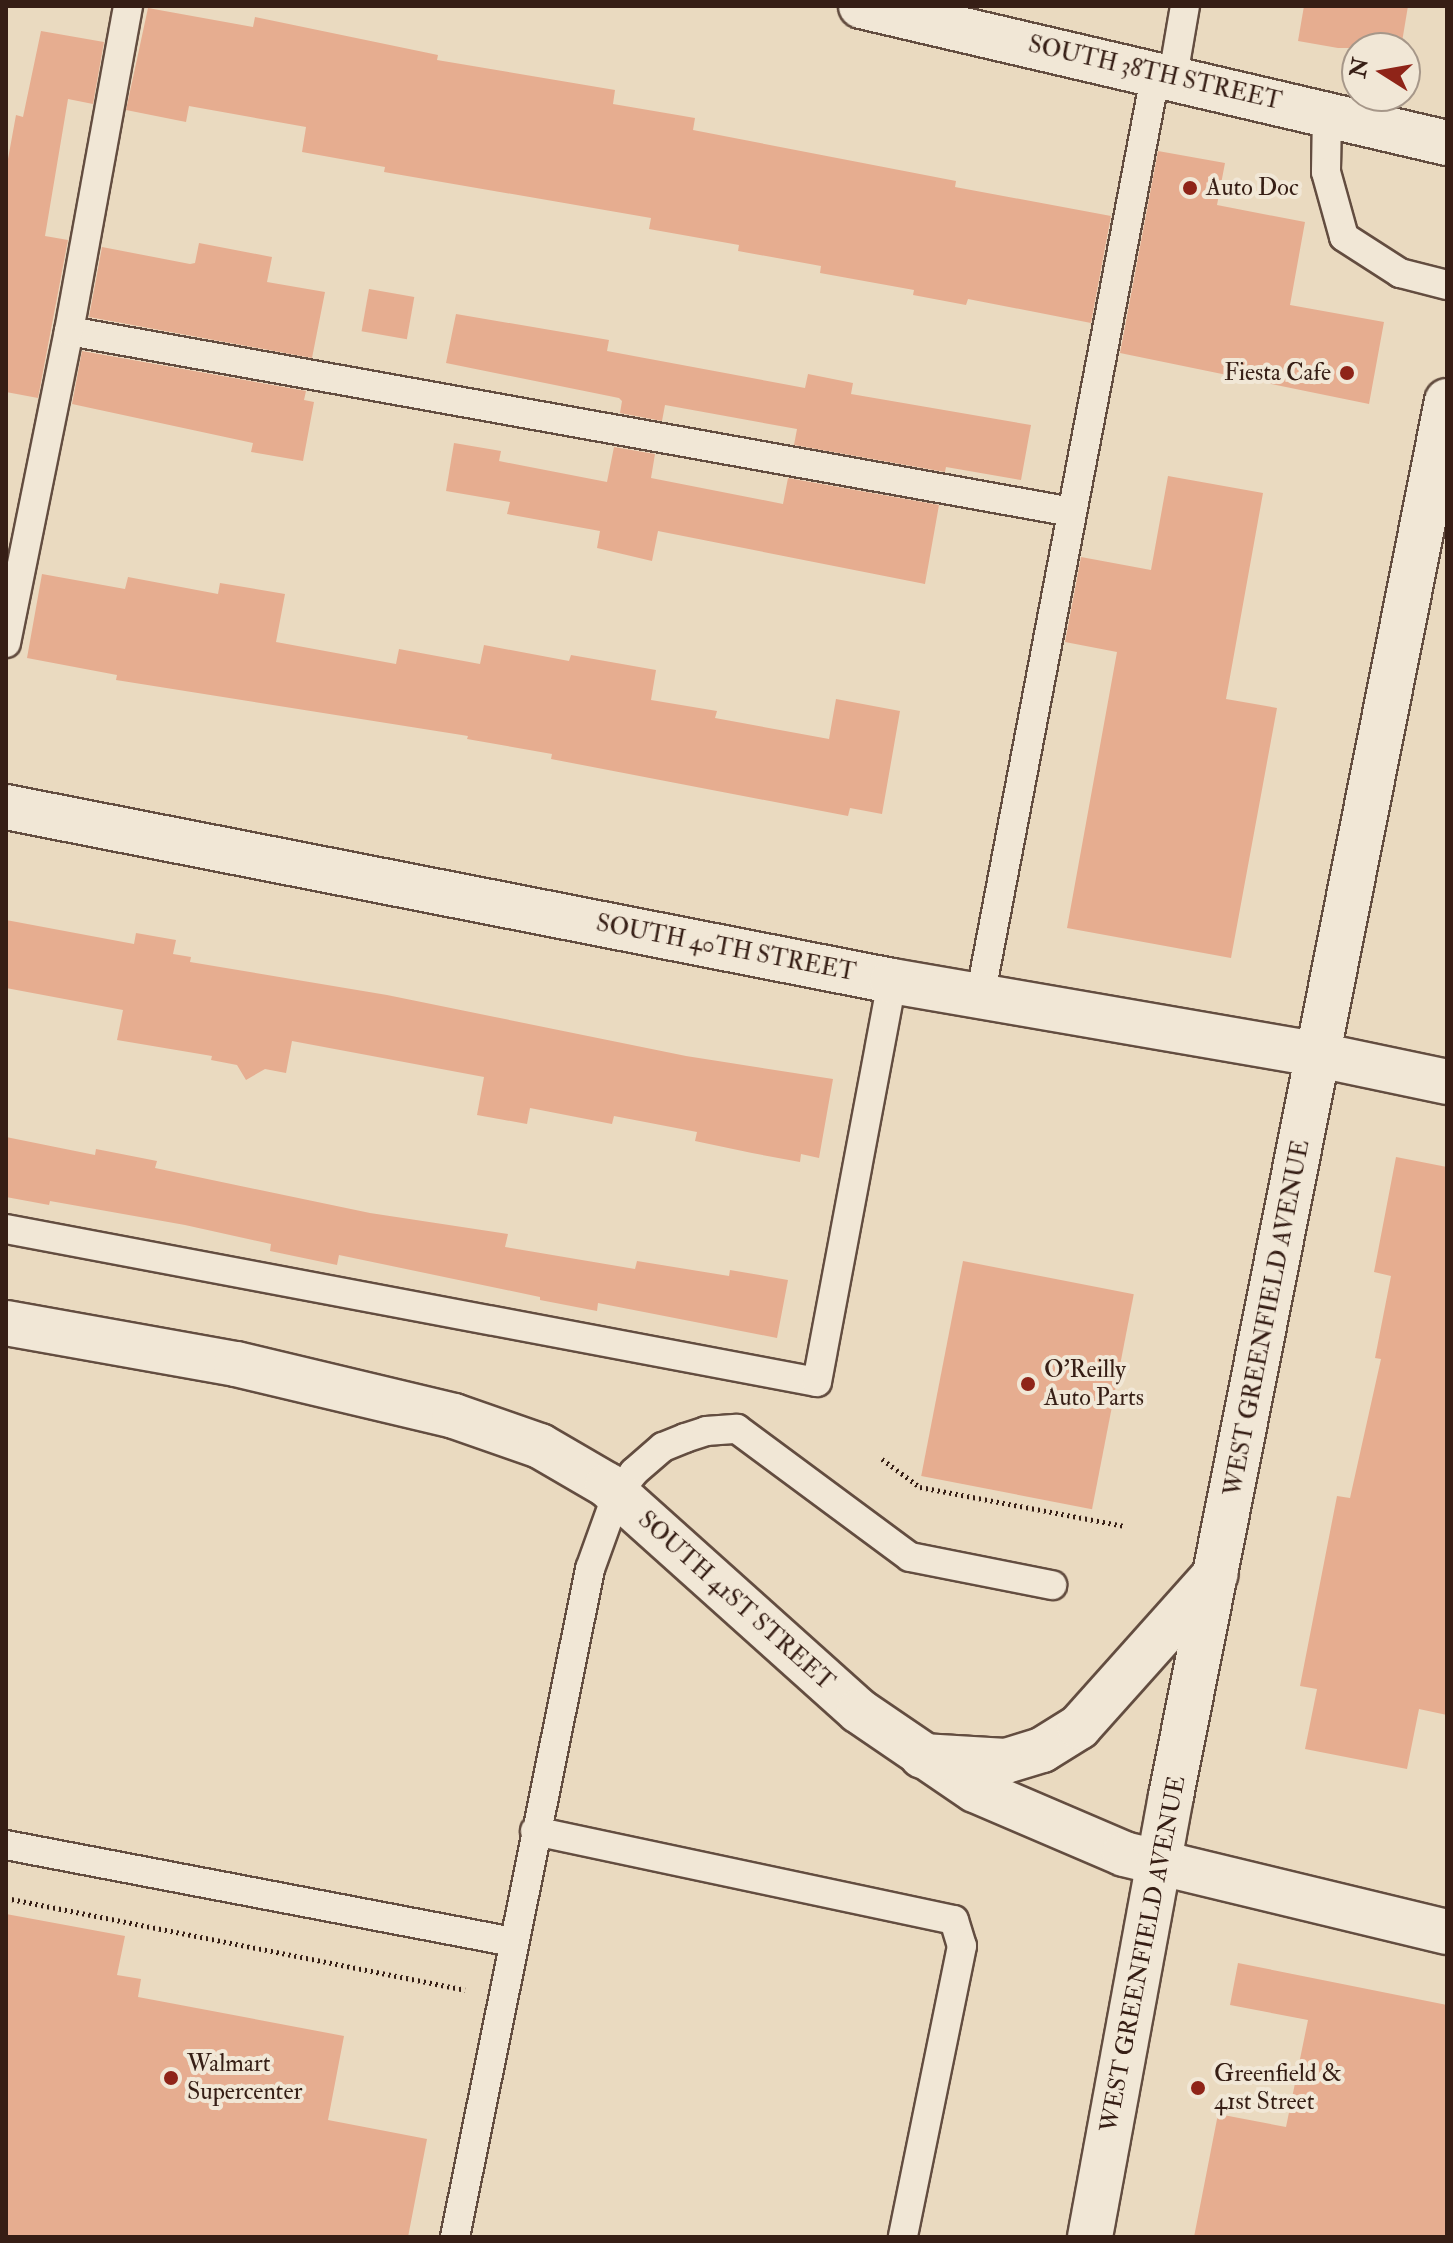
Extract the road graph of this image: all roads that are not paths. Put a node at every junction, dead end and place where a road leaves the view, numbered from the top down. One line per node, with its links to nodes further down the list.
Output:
1 (128, 6): 8 (lane)
2 (861, 6): 4 (street, SOUTH 38TH STREET)
3 (1185, 6): 4 (lane)
4 (1164, 74): 5 (street, SOUTH 38TH STREET); 11 (lane)
5 (1327, 113): 6 (street, SOUTH 38TH STREET); 7 (lane)
6 (1447, 143)
7 (1447, 285)
8 (69, 331): 11 (lane); 12 (lane)
9 (1447, 401): 10 (street, WEST GREENFIELD AVENUE)
10 (1436, 510): 16 (street, WEST GREENFIELD AVENUE)
11 (1072, 512): 15 (lane)
12 (6, 643)
13 (6, 807): 14 (street, SOUTH 40TH STREET)
14 (892, 981): 15 (street, SOUTH 40TH STREET); 18 (lane)
15 (980, 997): 16 (street, SOUTH 40TH STREET)
16 (1319, 1055): 17 (street, SOUTH 40TH STREET); 21 (street, WEST GREENFIELD AVENUE)
17 (1447, 1082)
18 (6, 1229)
19 (6, 1323): 20 (street, SOUTH 41ST STREET)
20 (617, 1494): 22 (lane); 23 (street, SOUTH 41ST STREET); 24 (lane)
21 (1217, 1572): 23 (street); 26 (street, WEST GREENFIELD AVENUE)
22 (1052, 1585)
23 (922, 1756): 26 (street, SOUTH 41ST STREET)
24 (535, 1831): 28 (lane); 30 (lane)
25 (6, 1845): 28 (lane)
26 (1159, 1863): 27 (street, SOUTH 41ST STREET); 31 (street, WEST GREENFIELD AVENUE)
27 (1447, 1932)
28 (513, 1942): 29 (lane)
29 (455, 2237)
30 (903, 2237)
31 (1090, 2237)

